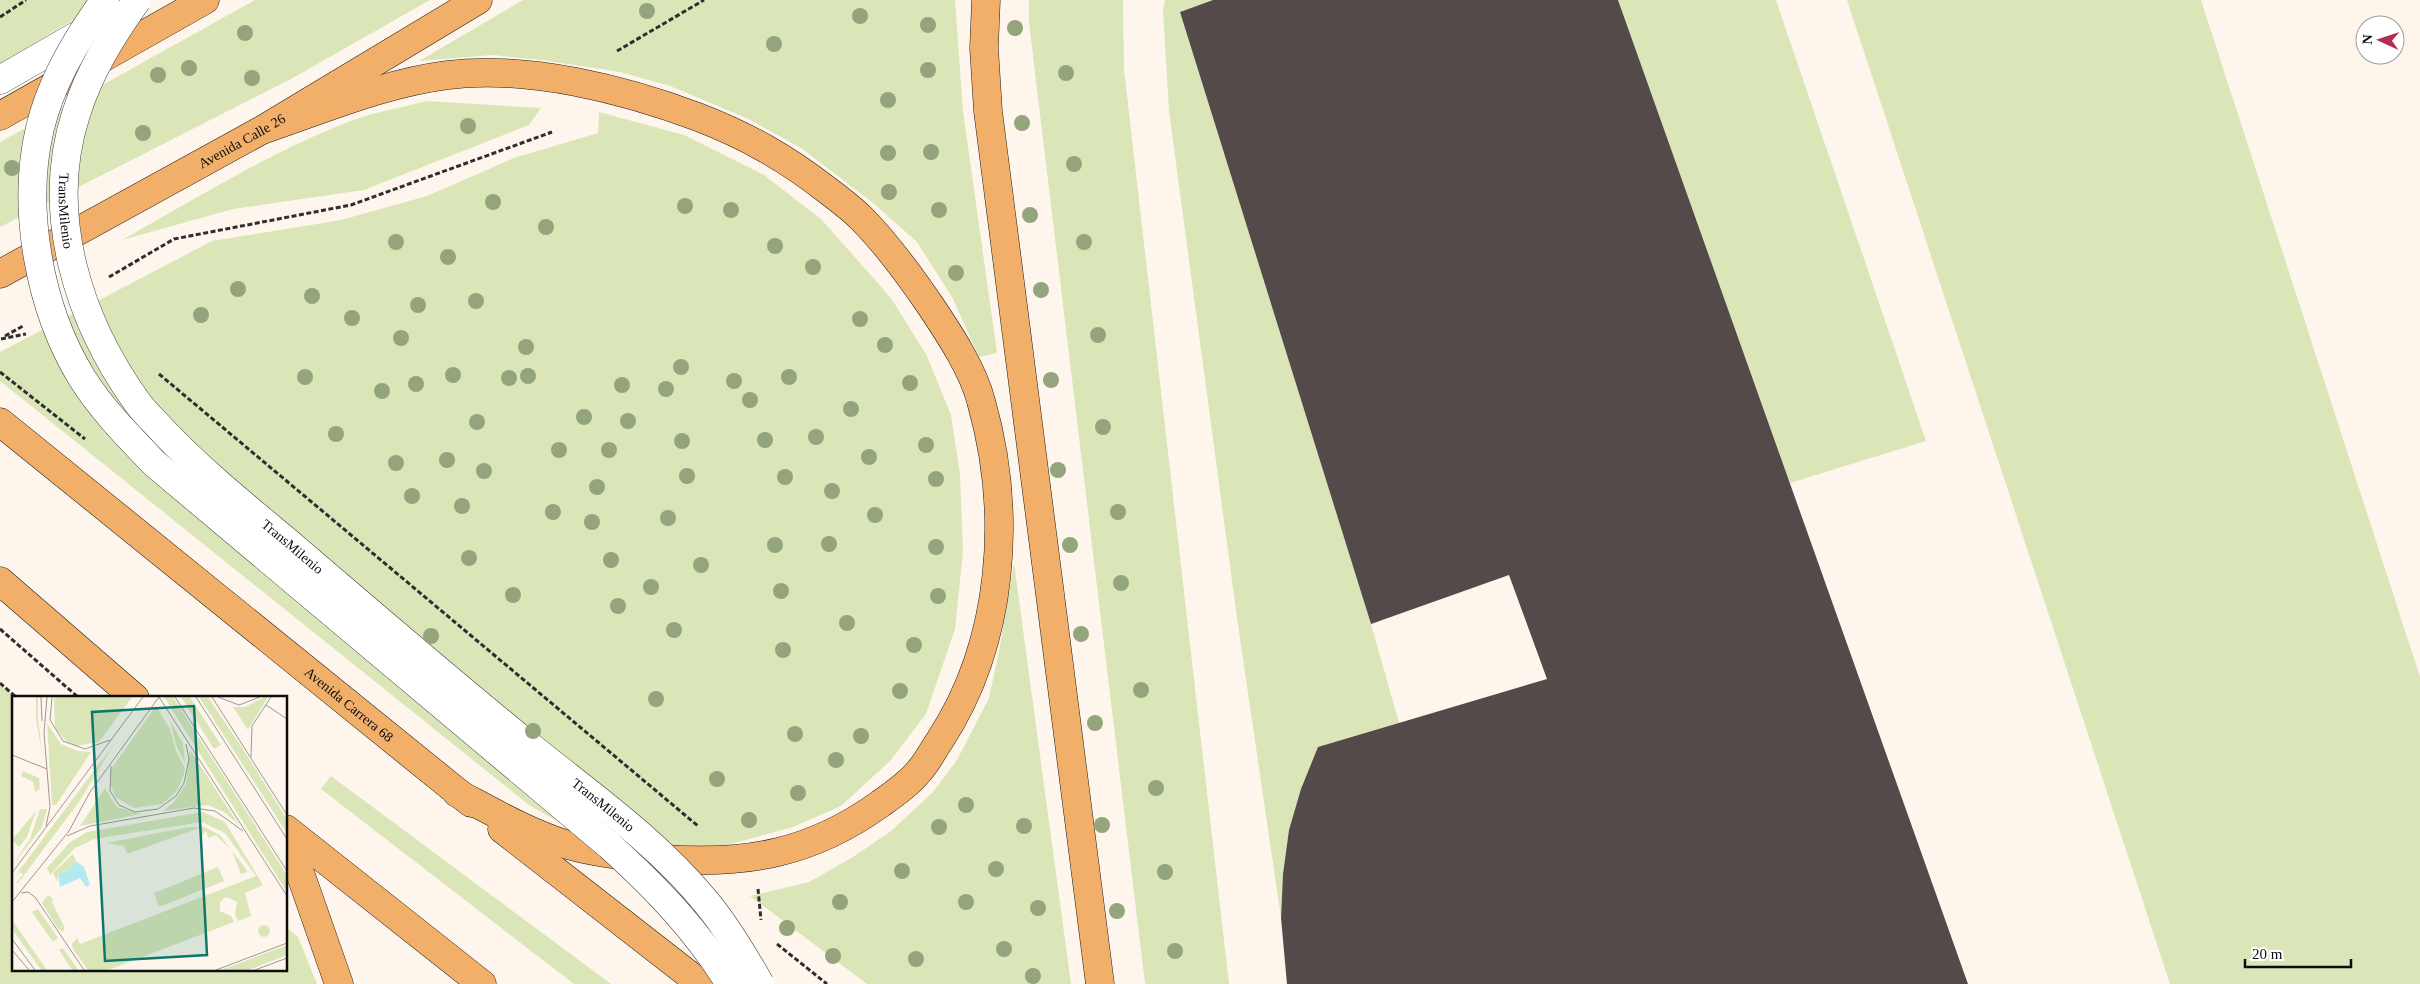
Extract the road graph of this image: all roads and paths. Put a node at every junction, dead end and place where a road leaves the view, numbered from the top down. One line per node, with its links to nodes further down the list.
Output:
1 (26, 0): 8 (path)
2 (105, 0): 35 (lane, TransMilenio, bridge)
3 (138, 0): 10 (lane, TransMilenio); 36 (lane, TransMilenio, bridge)
4 (205, 0): 11 (main road)
5 (478, 0): 12 (main road, Avenida Calle 26)
6 (704, 0): 9 (path)
7 (986, 0): 38 (main road)
8 (0, 17)
9 (618, 50)
10 (0, 80)
11 (0, 116)
12 (262, 130): 14 (main road, Avenida Calle 26); 27 (main road)
13 (552, 132): 15 (path)
14 (0, 274)
15 (104, 279)
16 (27, 324): 18 (path)
17 (34, 332): 18 (path)
18 (0, 339)
19 (157, 372): 29 (path)
20 (0, 422): 27 (main road, Avenida Carrera 68)
21 (0, 581): 26 (main road)
22 (0, 629): 25 (path)
23 (0, 684): 24 (path)
24 (15, 696)
25 (77, 696)
26 (133, 696)
27 (457, 793): 34 (main road, Avenida Carrera 68)
28 (288, 831): 33 (main road)
29 (705, 832)
30 (288, 839): 32 (main road)
31 (769, 939): 37 (path)
32 (339, 984)
33 (482, 984)
34 (701, 984)
35 (730, 984)
36 (760, 984)
37 (827, 984)
38 (1100, 984)

